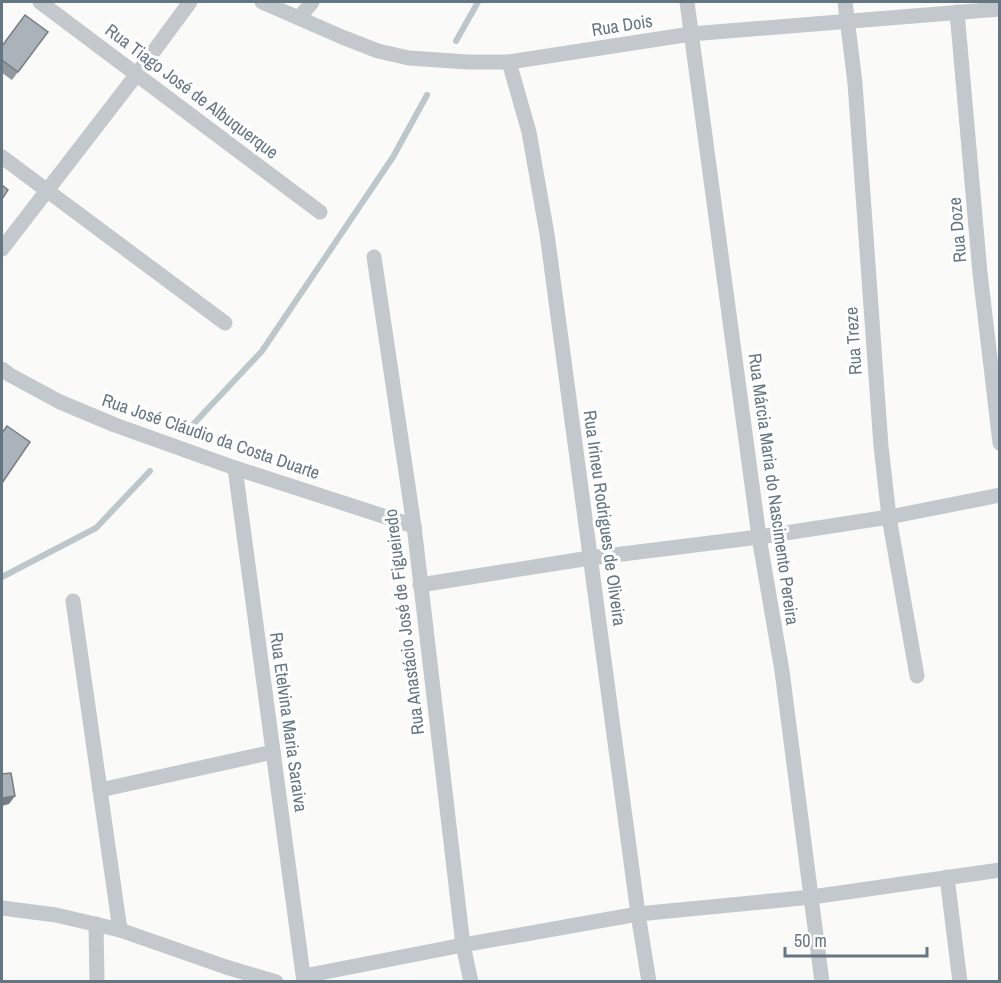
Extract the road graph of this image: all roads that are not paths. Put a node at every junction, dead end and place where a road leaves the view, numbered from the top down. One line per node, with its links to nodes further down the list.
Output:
1 (40, 2): 14 (street, Rua Tiago José de Albuquerque)
2 (190, 2): 14 (street)
3 (262, 2): 10 (street, Rua Dois)
4 (312, 2): 10 (street)
5 (687, 2): 12 (street, Rua Márcia Maria do Nascimento Pereira)
6 (845, 2): 11 (street, Rua Treze)
7 (977, 6): 8 (street, Rua Dois); 9 (street, Rua Dois)
8 (999, 9)
9 (957, 12): 11 (street, Rua Dois); 22 (street, Rua Doze)
10 (299, 18): 13 (street, Rua Dois)
11 (847, 21): 12 (street, Rua Dois); 25 (street, Rua Treze)
12 (691, 34): 13 (street, Rua Dois); 27 (street, Rua Márcia Maria do Nascimento Pereira)
13 (509, 62): 28 (street, Rua Irineu Rodrigues de Oliveira)
14 (137, 74): 16 (street); 17 (street, Rua Tiago José de Albuquerque)
15 (2, 157): 16 (street)
16 (47, 191): 18 (street); 20 (street)
17 (320, 212)
18 (2, 249)
19 (374, 257): 26 (street, Rua Anastácio José de Figueiredo)
20 (225, 323)
21 (2, 369): 23 (street, Rua José Cláudio da Costa Duarte)
22 (999, 443)
23 (236, 468): 26 (street, Rua José Cláudio da Costa Duarte); 32 (street, Rua Etelvina Maria Saraiva)
24 (999, 495): 25 (street)
25 (889, 517): 27 (street); 31 (street, Rua Treze)
26 (414, 526): 29 (street, Rua Anastácio José de Figueiredo)
27 (759, 537): 28 (street); 36 (street, Rua Márcia Maria do Nascimento Pereira)
28 (590, 558): 29 (street); 38 (street, Rua Irineu Rodrigues de Oliveira)
29 (420, 585): 41 (street, Rua Anastácio José de Figueiredo)
30 (73, 601): 33 (street)
31 (916, 676)
32 (273, 752): 33 (street); 42 (street, Rua Etelvina Maria Saraiva)
33 (100, 790): 40 (street)
34 (999, 870): 35 (street)
35 (947, 877): 36 (street); 48 (street)
36 (812, 897): 38 (street); 47 (street, Rua Márcia Maria do Nascimento Pereira)
37 (2, 908): 39 (street)
38 (638, 914): 41 (street); 46 (street, Rua Irineu Rodrigues de Oliveira)
39 (96, 924): 40 (street); 43 (street)
40 (120, 930): 44 (street)
41 (463, 945): 42 (street); 45 (street, Rua Anastácio José de Figueiredo)
42 (304, 979)
43 (98, 981)
44 (276, 981)
45 (471, 981)
46 (649, 981)
47 (822, 981)
48 (960, 981)

